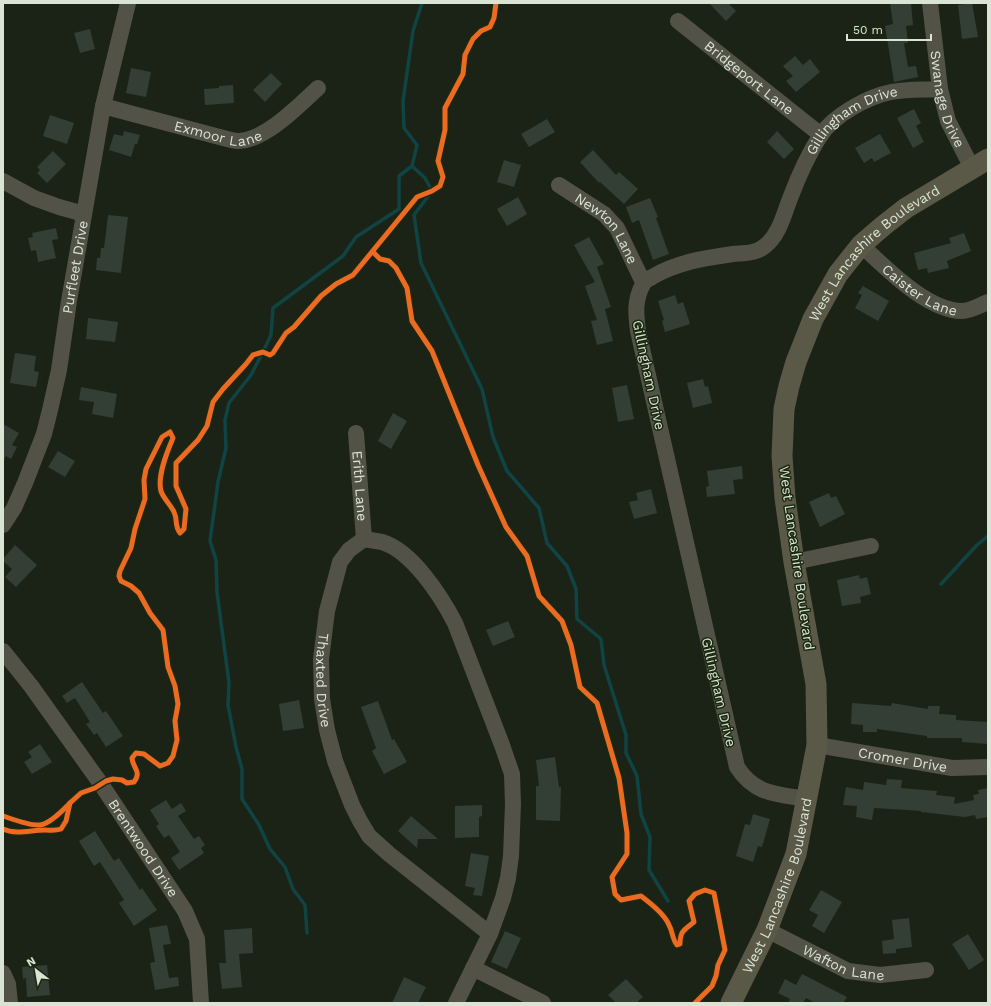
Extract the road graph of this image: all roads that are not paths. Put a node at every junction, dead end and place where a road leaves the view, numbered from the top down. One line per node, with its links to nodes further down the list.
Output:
1 (128, 3): 6 (street, Purfleet Drive)
2 (930, 3): 5 (street, Swanage Drive)
3 (678, 21): 7 (street, Bridgeport Lane)
4 (318, 88): 6 (street, Exmoor Lane)
5 (940, 89): 7 (street, Gillingham Drive); 8 (street, Swanage Drive)
6 (103, 106): 11 (street, Purfleet Drive)
7 (821, 135): 13 (street, Gillingham Drive)
8 (980, 164): 12 (main road, West Lancashire Boulevard)
9 (3, 181): 11 (street)
10 (559, 185): 13 (street, Newton Lane)
11 (84, 214): 16 (street, Purfleet Drive)
12 (861, 245): 14 (street, Caister Lane); 19 (main road, West Lancashire Boulevard)
13 (643, 282): 23 (street, Gillingham Drive)
14 (988, 302)
15 (356, 433): 17 (street, Erith Lane)
16 (3, 525)
17 (364, 540): 25 (street); 25 (street, Thaxted Drive)
18 (871, 546): 19 (street)
19 (794, 562): 21 (main road, West Lancashire Boulevard)
20 (3, 651): 30 (street, Brentwood Drive)
21 (817, 745): 22 (street, Cromer Drive); 23 (main road, West Lancashire Boulevard)
22 (988, 767)
23 (807, 800): 24 (main road, West Lancashire Boulevard)
24 (767, 930): 27 (street, Wafton Lane); 33 (main road, West Lancashire Boulevard)
25 (490, 934): 26 (street)
26 (473, 968): 31 (street); 32 (street)
27 (926, 970)
28 (3, 972): 29 (street)
29 (10, 1003)
30 (201, 1003)
31 (456, 1003)
32 (543, 1003)
33 (731, 1003)

